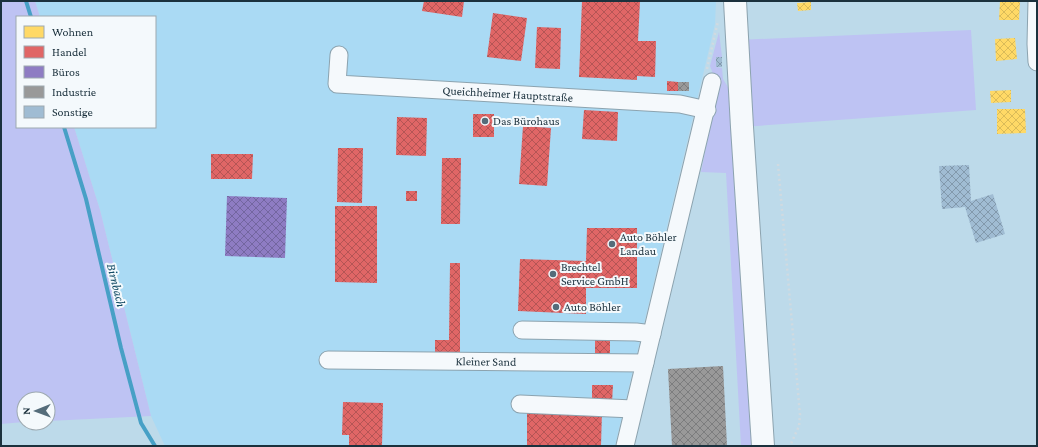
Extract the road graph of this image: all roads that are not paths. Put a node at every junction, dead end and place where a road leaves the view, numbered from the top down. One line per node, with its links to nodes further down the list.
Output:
1 (1037, 1): 4 (street)
2 (732, 9): 14 (main road)
3 (339, 55): 6 (street, Queichheimer Hauptstraße)
4 (1037, 62)
5 (710, 77): 6 (street)
6 (707, 110): 8 (street)
7 (522, 330): 8 (street)
8 (652, 334): 10 (street)
9 (328, 360): 10 (street, Kleiner Sand)
10 (645, 363): 12 (street)
11 (520, 404): 12 (street)
12 (633, 409): 13 (street)
13 (625, 446)
14 (763, 446)

